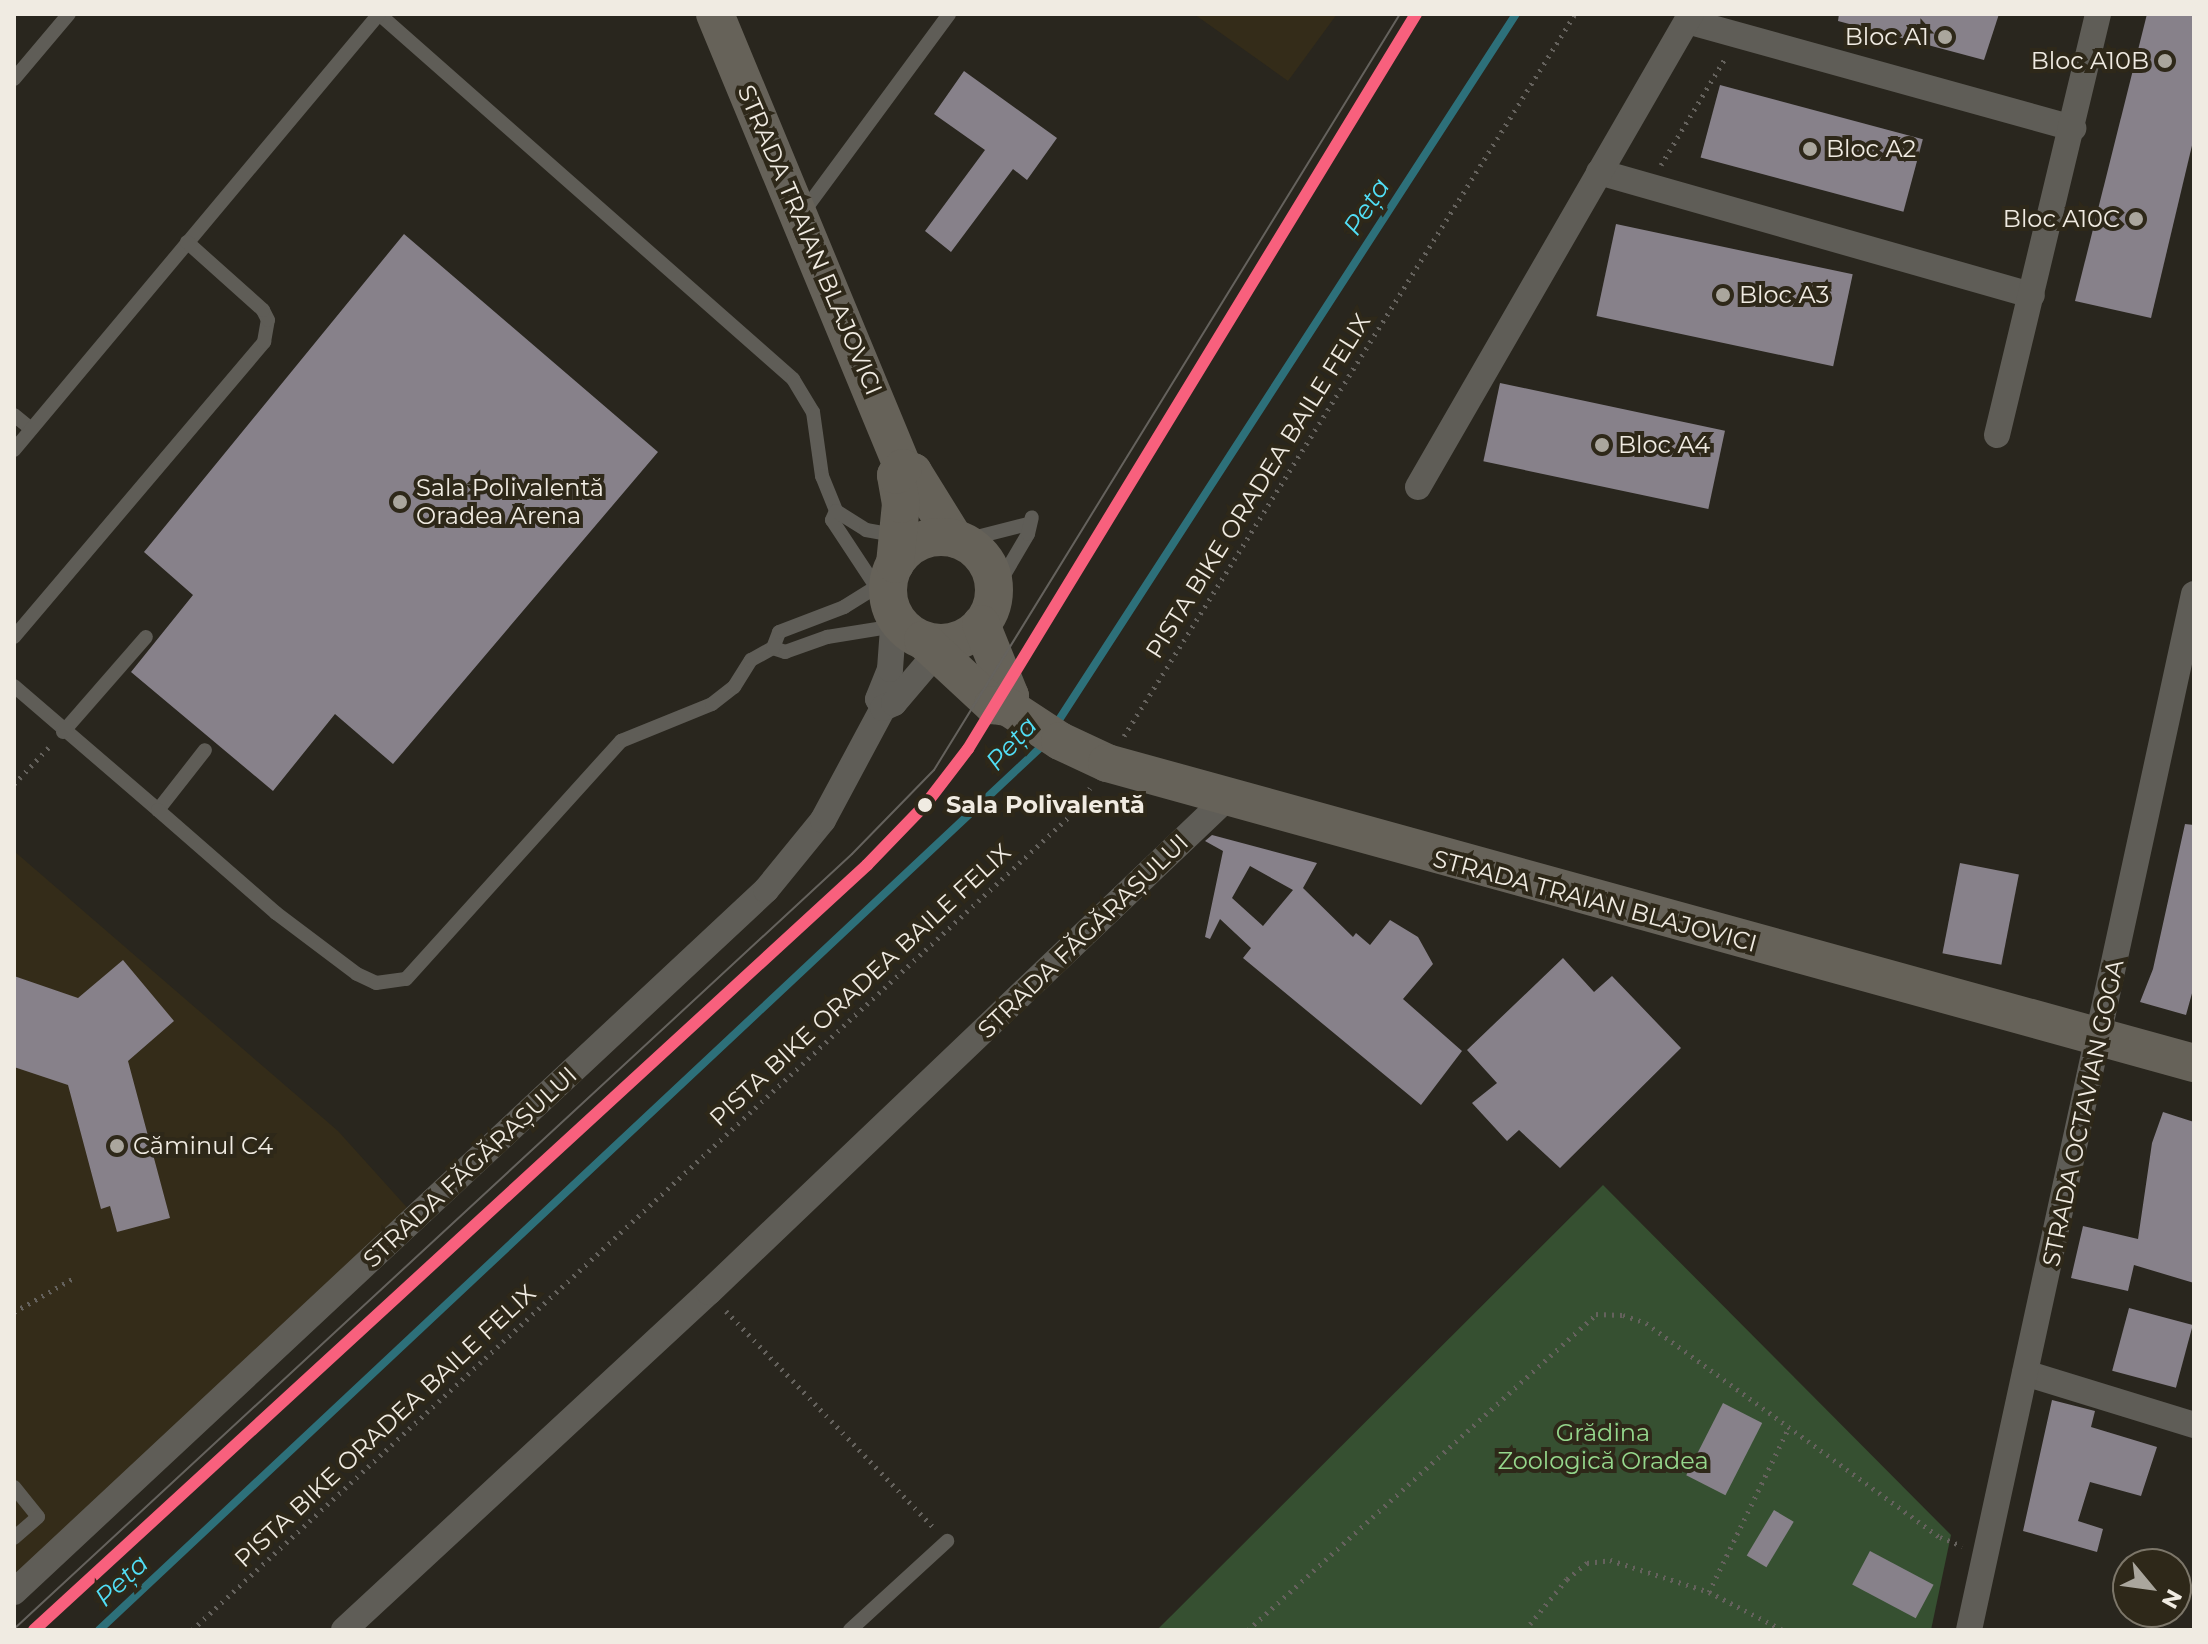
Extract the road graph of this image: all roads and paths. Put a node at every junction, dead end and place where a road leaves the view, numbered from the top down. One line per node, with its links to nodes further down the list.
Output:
1 (69, 14): 9 (lane)
2 (379, 14): 14 (lane); 22 (lane)
3 (715, 14): 13 (street, STRADA TRAIAN BLAJOVICI)
4 (949, 14): 13 (lane)
5 (1575, 14): 34 (path, PISTA BIKE ORADEA BAILE FELIX)
6 (2098, 14): 10 (street)
7 (1689, 18): 8 (street); 11 (street)
8 (1738, 35): 10 (street); 12 (path)
9 (14, 79)
10 (2073, 128): 15 (street)
11 (1599, 172): 12 (street); 21 (street)
12 (1649, 186): 15 (street)
13 (801, 215): 20 (street, STRADA TRAIAN BLAJOVICI)
14 (187, 242): 17 (lane); 26 (lane)
15 (2032, 295): 18 (street)
16 (14, 415): 17 (lane)
17 (31, 429): 19 (lane)
18 (1997, 435)
19 (14, 450)
20 (903, 468): 23 (street); 23 (street, STRADA TRAIAN BLAJOVICI)
21 (1418, 487)
22 (836, 511): 23 (lane); 23 (lane)
23 (913, 593): 25 (street); 25 (street); 25 (lane); 28 (lane); 28 (lane); 30 (street, STRADA FĂGĂRAȘULUI); 30 (street, STRADA FĂGĂRAȘULUI); 31 (street, STRADA TRAIAN BLAJOVICI)
24 (2194, 594): 38 (street, STRADA OCTAVIAN GOGA)
25 (988, 608): 31 (street)
26 (14, 637)
27 (146, 637): 32 (lane)
28 (773, 648): 37 (lane)
29 (14, 686): 32 (lane)
30 (883, 708): 50 (street, STRADA FĂGĂRAȘULUI)
31 (1011, 710): 34 (street, STRADA TRAIAN BLAJOVICI)
32 (63, 732): 35 (path); 37 (lane)
33 (205, 750): 37 (lane)
34 (1107, 763): 36 (street, STRADA TRAIAN BLAJOVICI); 52 (path, PISTA BIKE ORADEA BAILE FELIX)
35 (14, 784)
36 (1226, 799): 38 (street, STRADA TRAIAN BLAJOVICI); 41 (street, STRADA FĂGĂRAȘULUI)
37 (158, 810)
38 (2100, 1035): 39 (street, STRADA TRAIAN BLAJOVICI); 43 (street, STRADA OCTAVIAN GOGA)
39 (2194, 1063)
40 (72, 1279): 42 (path)
41 (709, 1292): 48 (path); 53 (street, STRADA FĂGĂRAȘULUI)
42 (14, 1312)
43 (2025, 1373): 44 (street); 49 (street, STRADA OCTAVIAN GOGA)
44 (2194, 1425)
45 (1788, 1429): 49 (path); 51 (path); 55 (path)
46 (14, 1487): 47 (lane)
47 (14, 1538)
48 (947, 1541): 54 (lane)
49 (1985, 1555): 58 (street, STRADA OCTAVIAN GOGA)
50 (14, 1592)
51 (1709, 1592): 56 (path); 57 (path)
52 (192, 1630)
53 (344, 1630)
54 (850, 1630)
55 (1248, 1630)
56 (1531, 1630)
57 (1783, 1630)
58 (1969, 1630)

